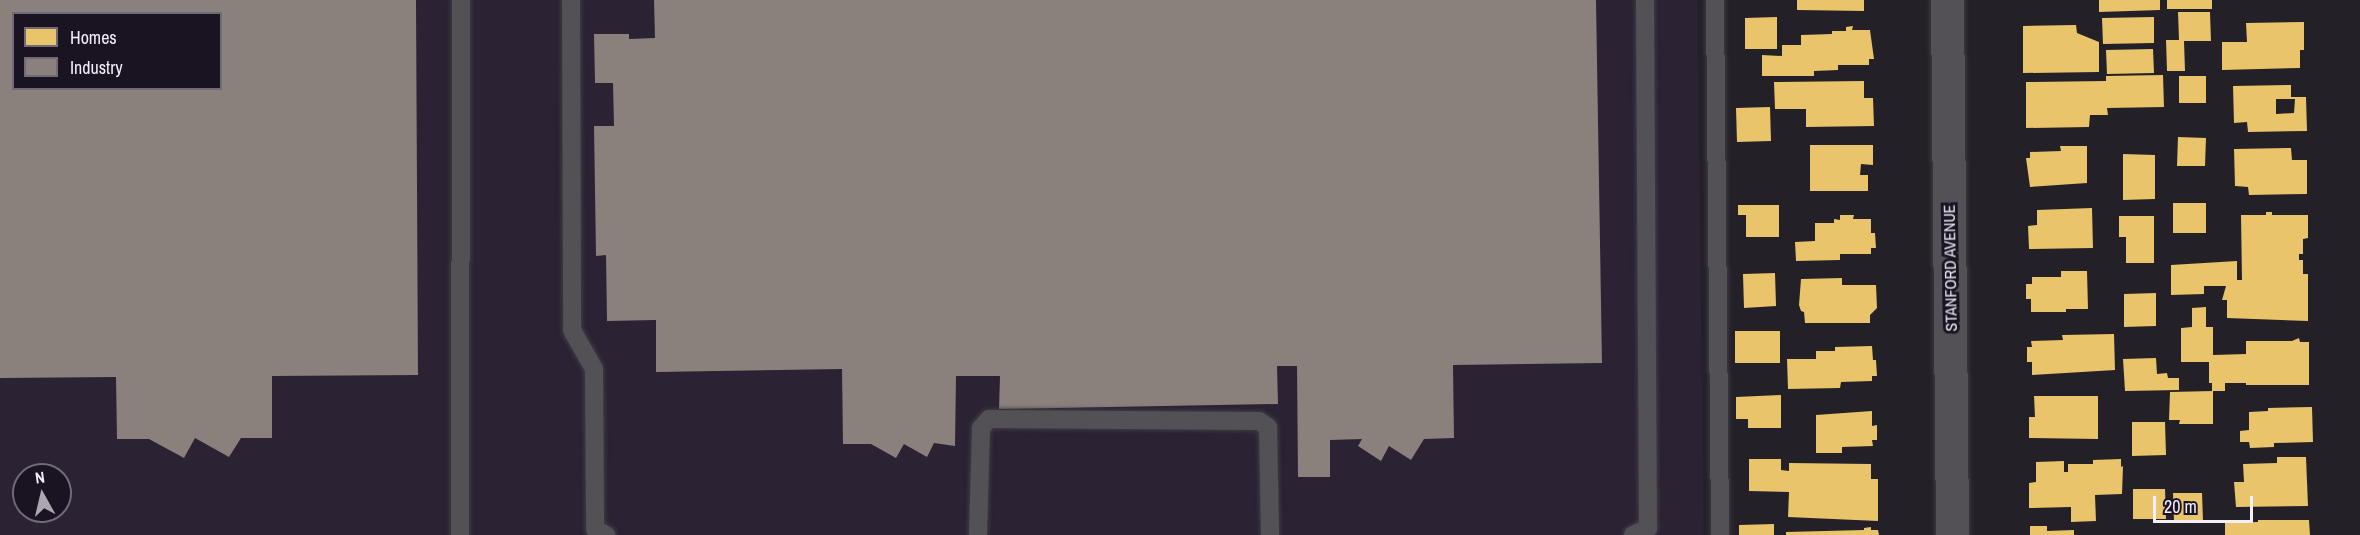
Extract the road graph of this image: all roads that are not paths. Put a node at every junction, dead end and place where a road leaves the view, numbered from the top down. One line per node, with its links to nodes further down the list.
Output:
1 (461, 0): 6 (lane)
2 (571, 0): 7 (lane)
3 (1645, 0): 10 (lane)
4 (1714, 0): 11 (lane)
5 (1947, 0): 12 (street, STANFORD AVENUE)
6 (460, 535)
7 (606, 535)
8 (978, 535): 9 (lane)
9 (1270, 535)
10 (1633, 535)
11 (1720, 535)
12 (1952, 535)

